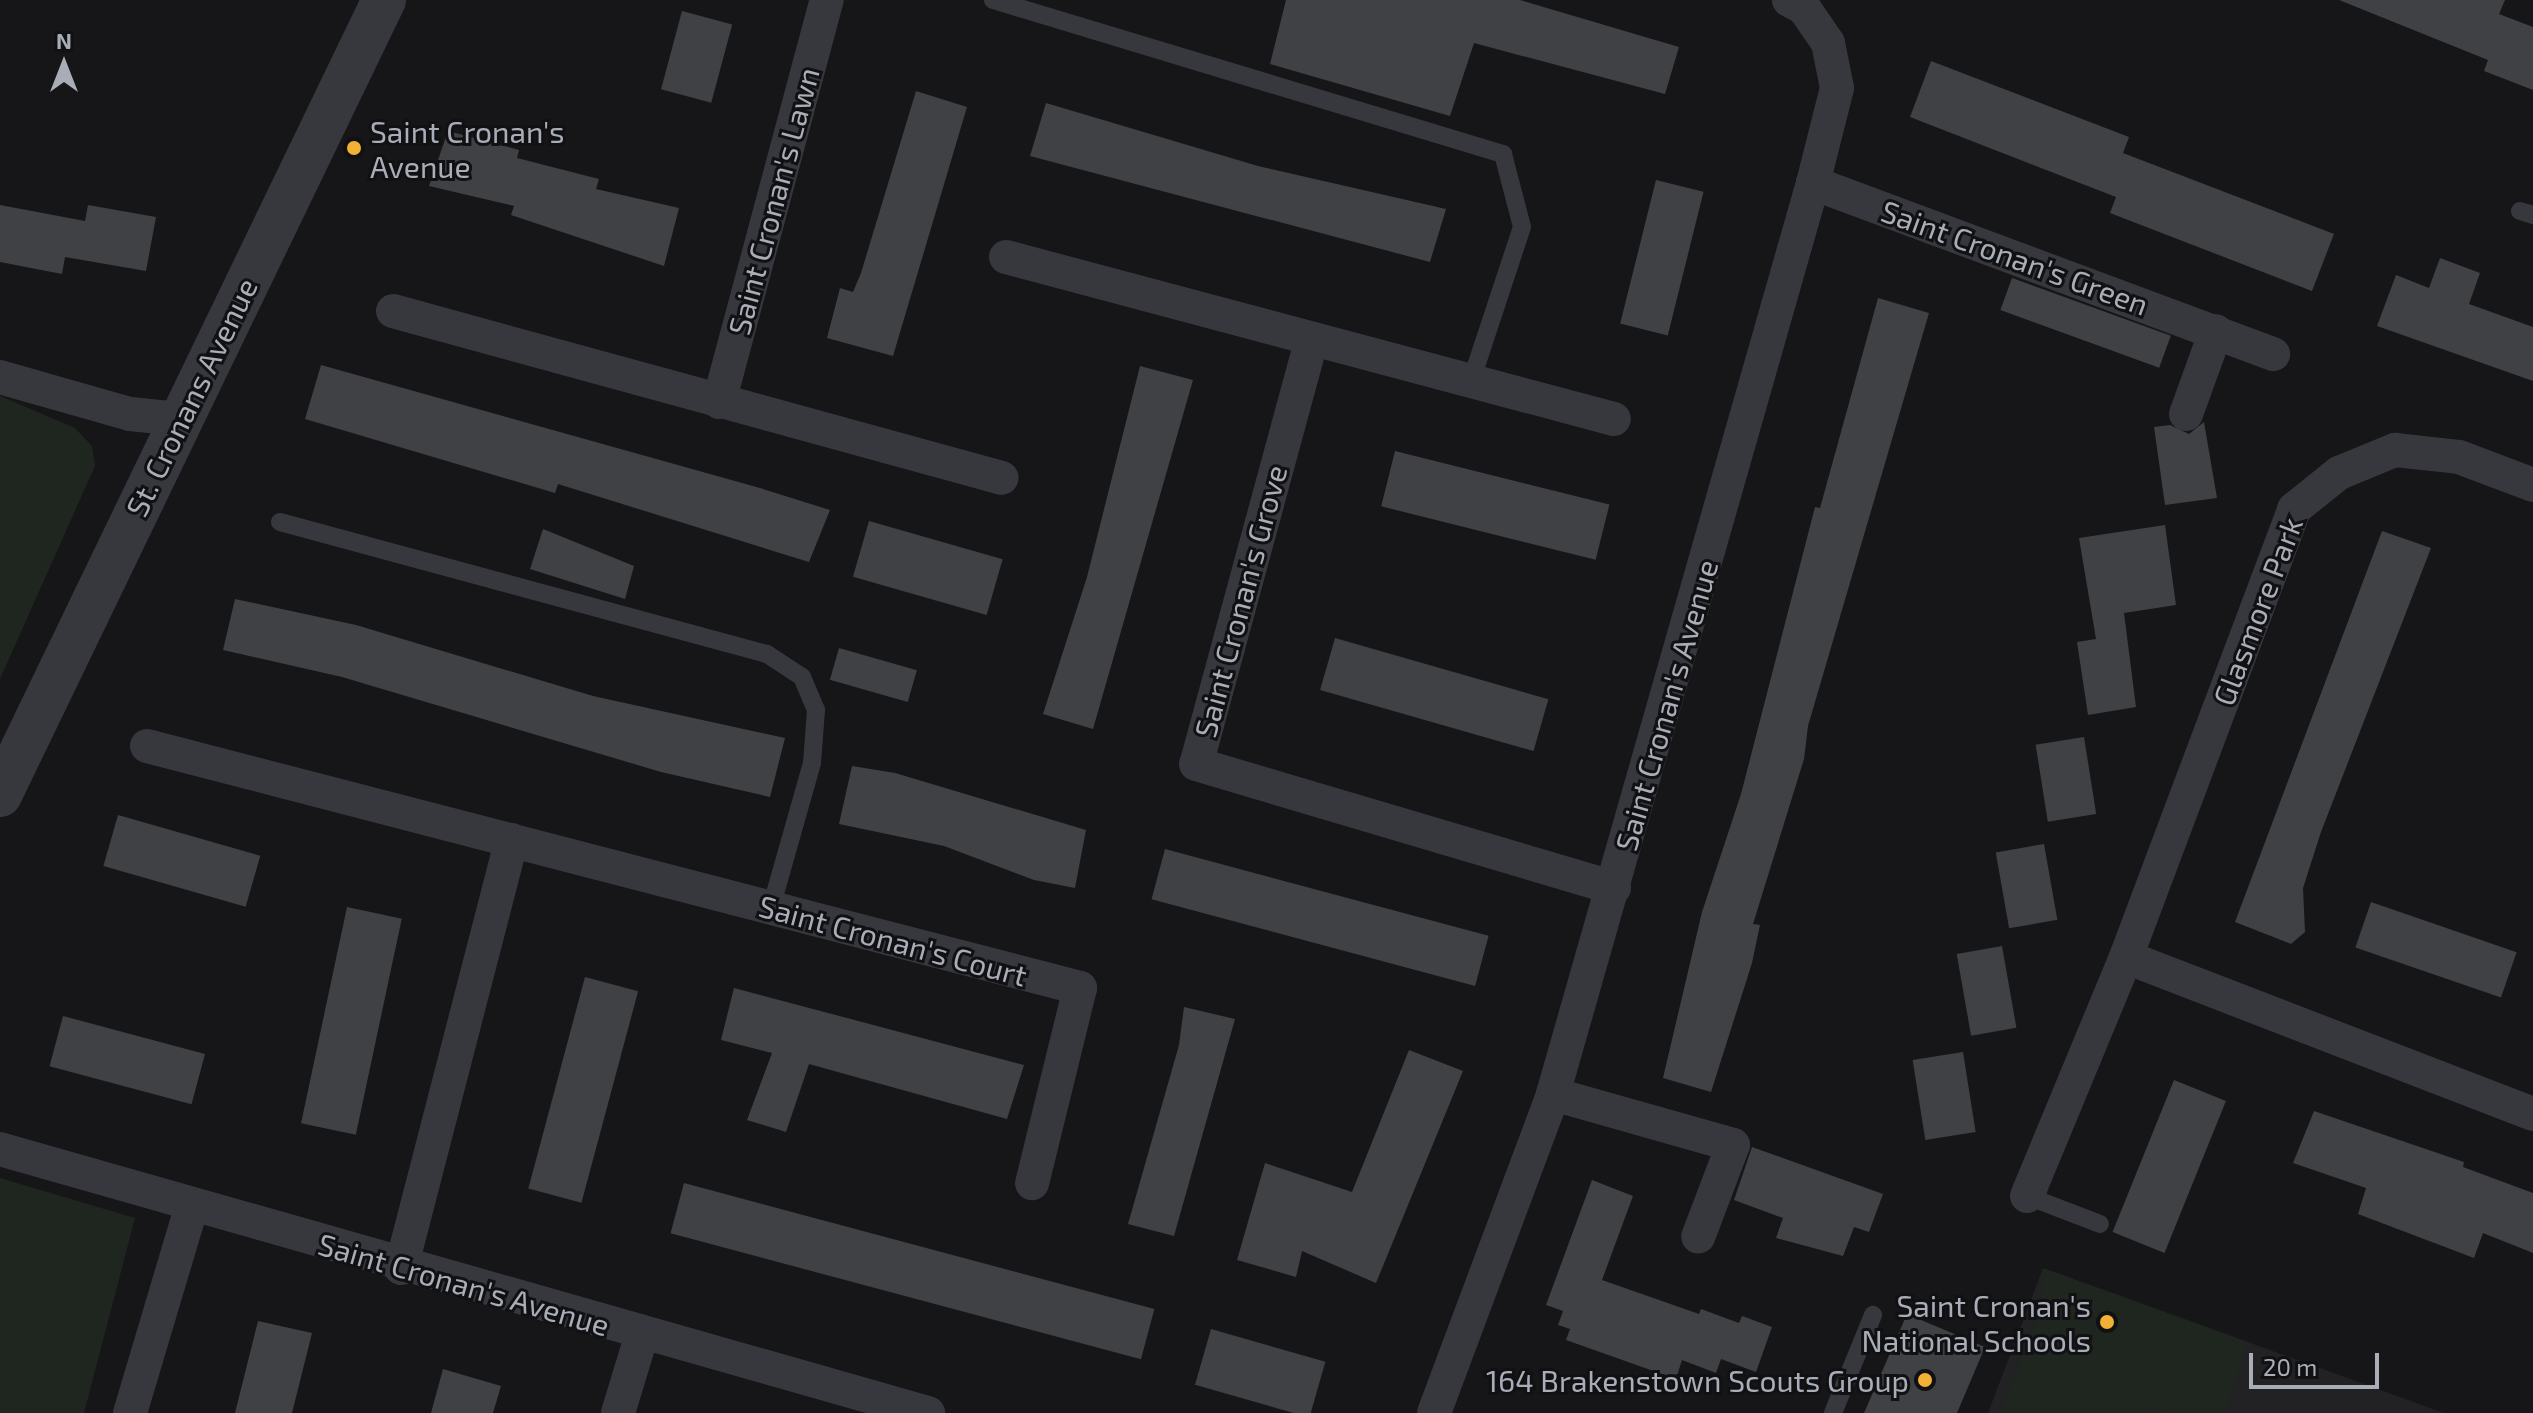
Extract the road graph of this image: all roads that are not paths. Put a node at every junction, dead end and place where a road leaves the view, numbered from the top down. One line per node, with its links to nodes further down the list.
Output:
1 (384, 0): 15 (street, St. Cronans Avenue)
2 (827, 0): 13 (street, Saint Cronan's Lawn)
3 (993, 0): 12 (lane)
4 (1789, 0): 5 (street, Saint Cronan's Avenue)
5 (1813, 183): 8 (street, Saint Cronan's Green); 23 (street, Saint Cronan's Avenue)
6 (1006, 257): 9 (street)
7 (393, 311): 13 (street)
8 (2216, 331): 10 (street, Saint Cronan's Green); 14 (street)
9 (1311, 342): 12 (street); 23 (street, Saint Cronan's Grove)
10 (2273, 354)
11 (0, 377): 15 (street)
12 (1471, 381): 16 (street)
13 (719, 402): 17 (street)
14 (2186, 414)
15 (180, 419): 21 (street, St. Cronans Avenue)
16 (1614, 419)
17 (1002, 478)
18 (2533, 485): 25 (street, Glasmore Park)
19 (280, 522): 24 (lane)
20 (147, 746): 22 (street, Saint Cronan's Court)
21 (0, 795)
22 (512, 840): 24 (street, Saint Cronan's Court); 34 (street)
23 (1614, 888): 26 (street, Saint Cronan's Avenue)
24 (771, 908): 29 (street, Saint Cronan's Court)
25 (2126, 957): 27 (street); 30 (street, Glasmore Park)
26 (1553, 1094): 33 (street); 40 (street, Saint Cronan's Avenue)
27 (2533, 1114)
28 (0, 1149): 31 (street, Saint Cronan's Avenue)
29 (1032, 1183)
30 (2027, 1196): 32 (lane)
31 (192, 1205): 34 (street, Saint Cronan's Avenue); 37 (street)
32 (2100, 1224)
33 (1698, 1237)
34 (401, 1268): 36 (street, Saint Cronan's Avenue)
35 (1873, 1315): 41 (lane)
36 (642, 1334): 38 (street); 39 (street, Saint Cronan's Avenue)
37 (130, 1413)
38 (618, 1413)
39 (928, 1413)
40 (1434, 1413)
41 (1833, 1413)

